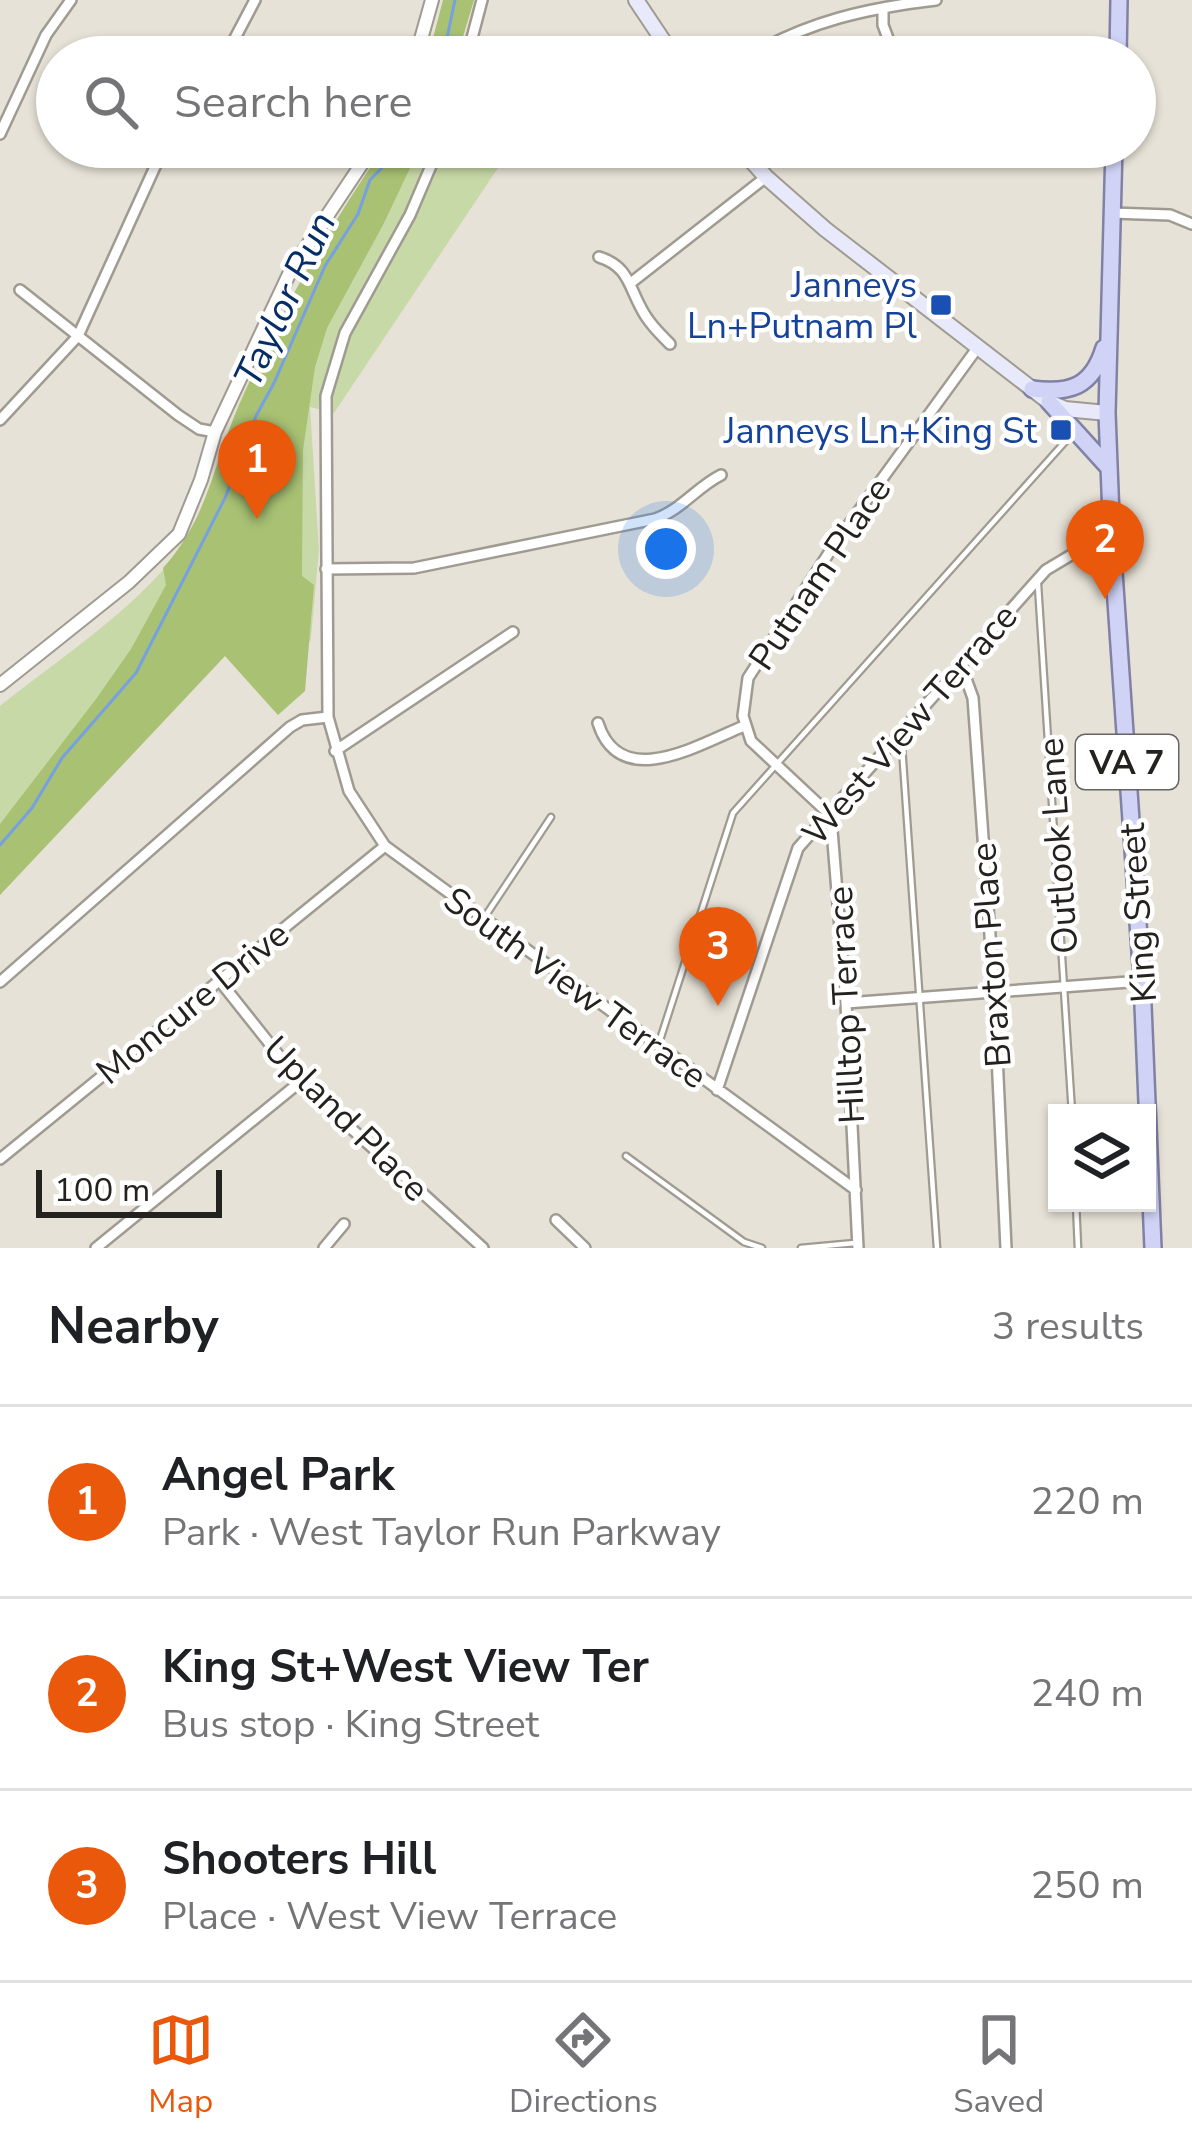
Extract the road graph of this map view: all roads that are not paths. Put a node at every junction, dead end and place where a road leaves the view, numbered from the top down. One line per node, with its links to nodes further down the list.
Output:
1 (71, 0): 9 (street)
2 (255, 0): 10 (street)
3 (432, 0): 11 (street)
4 (482, 0): 12 (street)
5 (636, 0): 13 (main road)
6 (936, 0): 8 (street)
7 (1119, 0): 16 (main road)
8 (883, 8): 14 (street); 15 (street)
9 (46, 36)
10 (236, 36)
11 (422, 36)
12 (473, 36)
13 (660, 36)
14 (791, 36)
15 (887, 36)
16 (1118, 36)
17 (36, 57): 18 (street)
18 (0, 134)
19 (154, 168): 31 (street)
20 (359, 168): 39 (street)
21 (430, 168): 43 (street, South View Terrace)
22 (758, 168): 24 (main road)
23 (1113, 168): 25 (main road, King Street / VA 7)
24 (766, 177): 28 (street); 33 (main road)
25 (1112, 213): 26 (street); 30 (main road, King Street / VA 7)
26 (1192, 224)
27 (599, 256): 28 (street)
28 (632, 282): 32 (street)
29 (20, 290): 31 (street)
30 (1108, 334): 34 (main road); 36 (main road, King Street / VA 7)
31 (78, 336): 37 (street); 39 (street)
32 (670, 344)
33 (978, 347): 34 (main road); 50 (street, Putnam Place)
34 (1032, 389): 35 (main road)
35 (1048, 402): 36 (main road); 38 (main road)
36 (1107, 413): 40 (main road, King Street / VA 7)
37 (0, 420)
38 (1076, 430): 40 (main road); 53 (lane)
39 (215, 432): 47 (street)
40 (1109, 470): 42 (main road, King Street / VA 7)
41 (722, 475): 43 (street)
42 (1112, 543): 44 (street, West View Terrace); 59 (main road, King Street / VA 7)
43 (326, 569): 48 (street, South View Terrace)
44 (1037, 580): 46 (street, West View Terrace); 61 (lane, Outlook Lane)
45 (513, 632): 52 (street)
46 (961, 665): 51 (street, West View Terrace); 62 (street, Braxton Place)
47 (0, 685)
48 (328, 717): 52 (street, South View Terrace); 60 (street)
49 (598, 723): 50 (street)
50 (744, 726): 53 (street)
51 (901, 732): 54 (street, West View Terrace); 63 (lane)
52 (335, 751): 56 (street, South View Terrace)
53 (774, 764): 54 (street); 65 (lane)
54 (828, 813): 64 (street, Hilltop Terrace); 67 (street, West View Terrace)
55 (550, 817): 57 (lane)
56 (385, 846): 57 (street, South View Terrace); 58 (street, Moncure Drive)
57 (484, 918): 65 (street, South View Terrace)
58 (219, 980): 66 (street, Upland Place); 70 (street, Moncure Drive)
59 (1142, 981): 61 (street); 85 (main road, King Street / VA 7)
60 (0, 982)
61 (1066, 986): 62 (street); 68 (lane, Outlook Lane)
62 (994, 991): 63 (street); 83 (street, Braxton Place)
63 (920, 997): 64 (street); 82 (lane)
64 (847, 1003): 71 (street, Hilltop Terrace)
65 (658, 1047): 67 (street, South View Terrace)
66 (300, 1082): 76 (street); 78 (street, Upland Place)
67 (717, 1090): 71 (street, South View Terrace)
68 (1072, 1104)
69 (626, 1156): 80 (lane)
70 (0, 1159)
71 (856, 1190): 75 (street, Hilltop Terrace)
72 (1076, 1212): 84 (lane)
73 (556, 1220): 79 (street)
74 (344, 1224): 77 (street)
75 (858, 1245): 81 (lane)
76 (96, 1248)
77 (324, 1248)
78 (484, 1248)
79 (585, 1248)
80 (762, 1248)
81 (801, 1248)
82 (937, 1248)
83 (1006, 1248)
84 (1078, 1248)
85 (1153, 1248)

